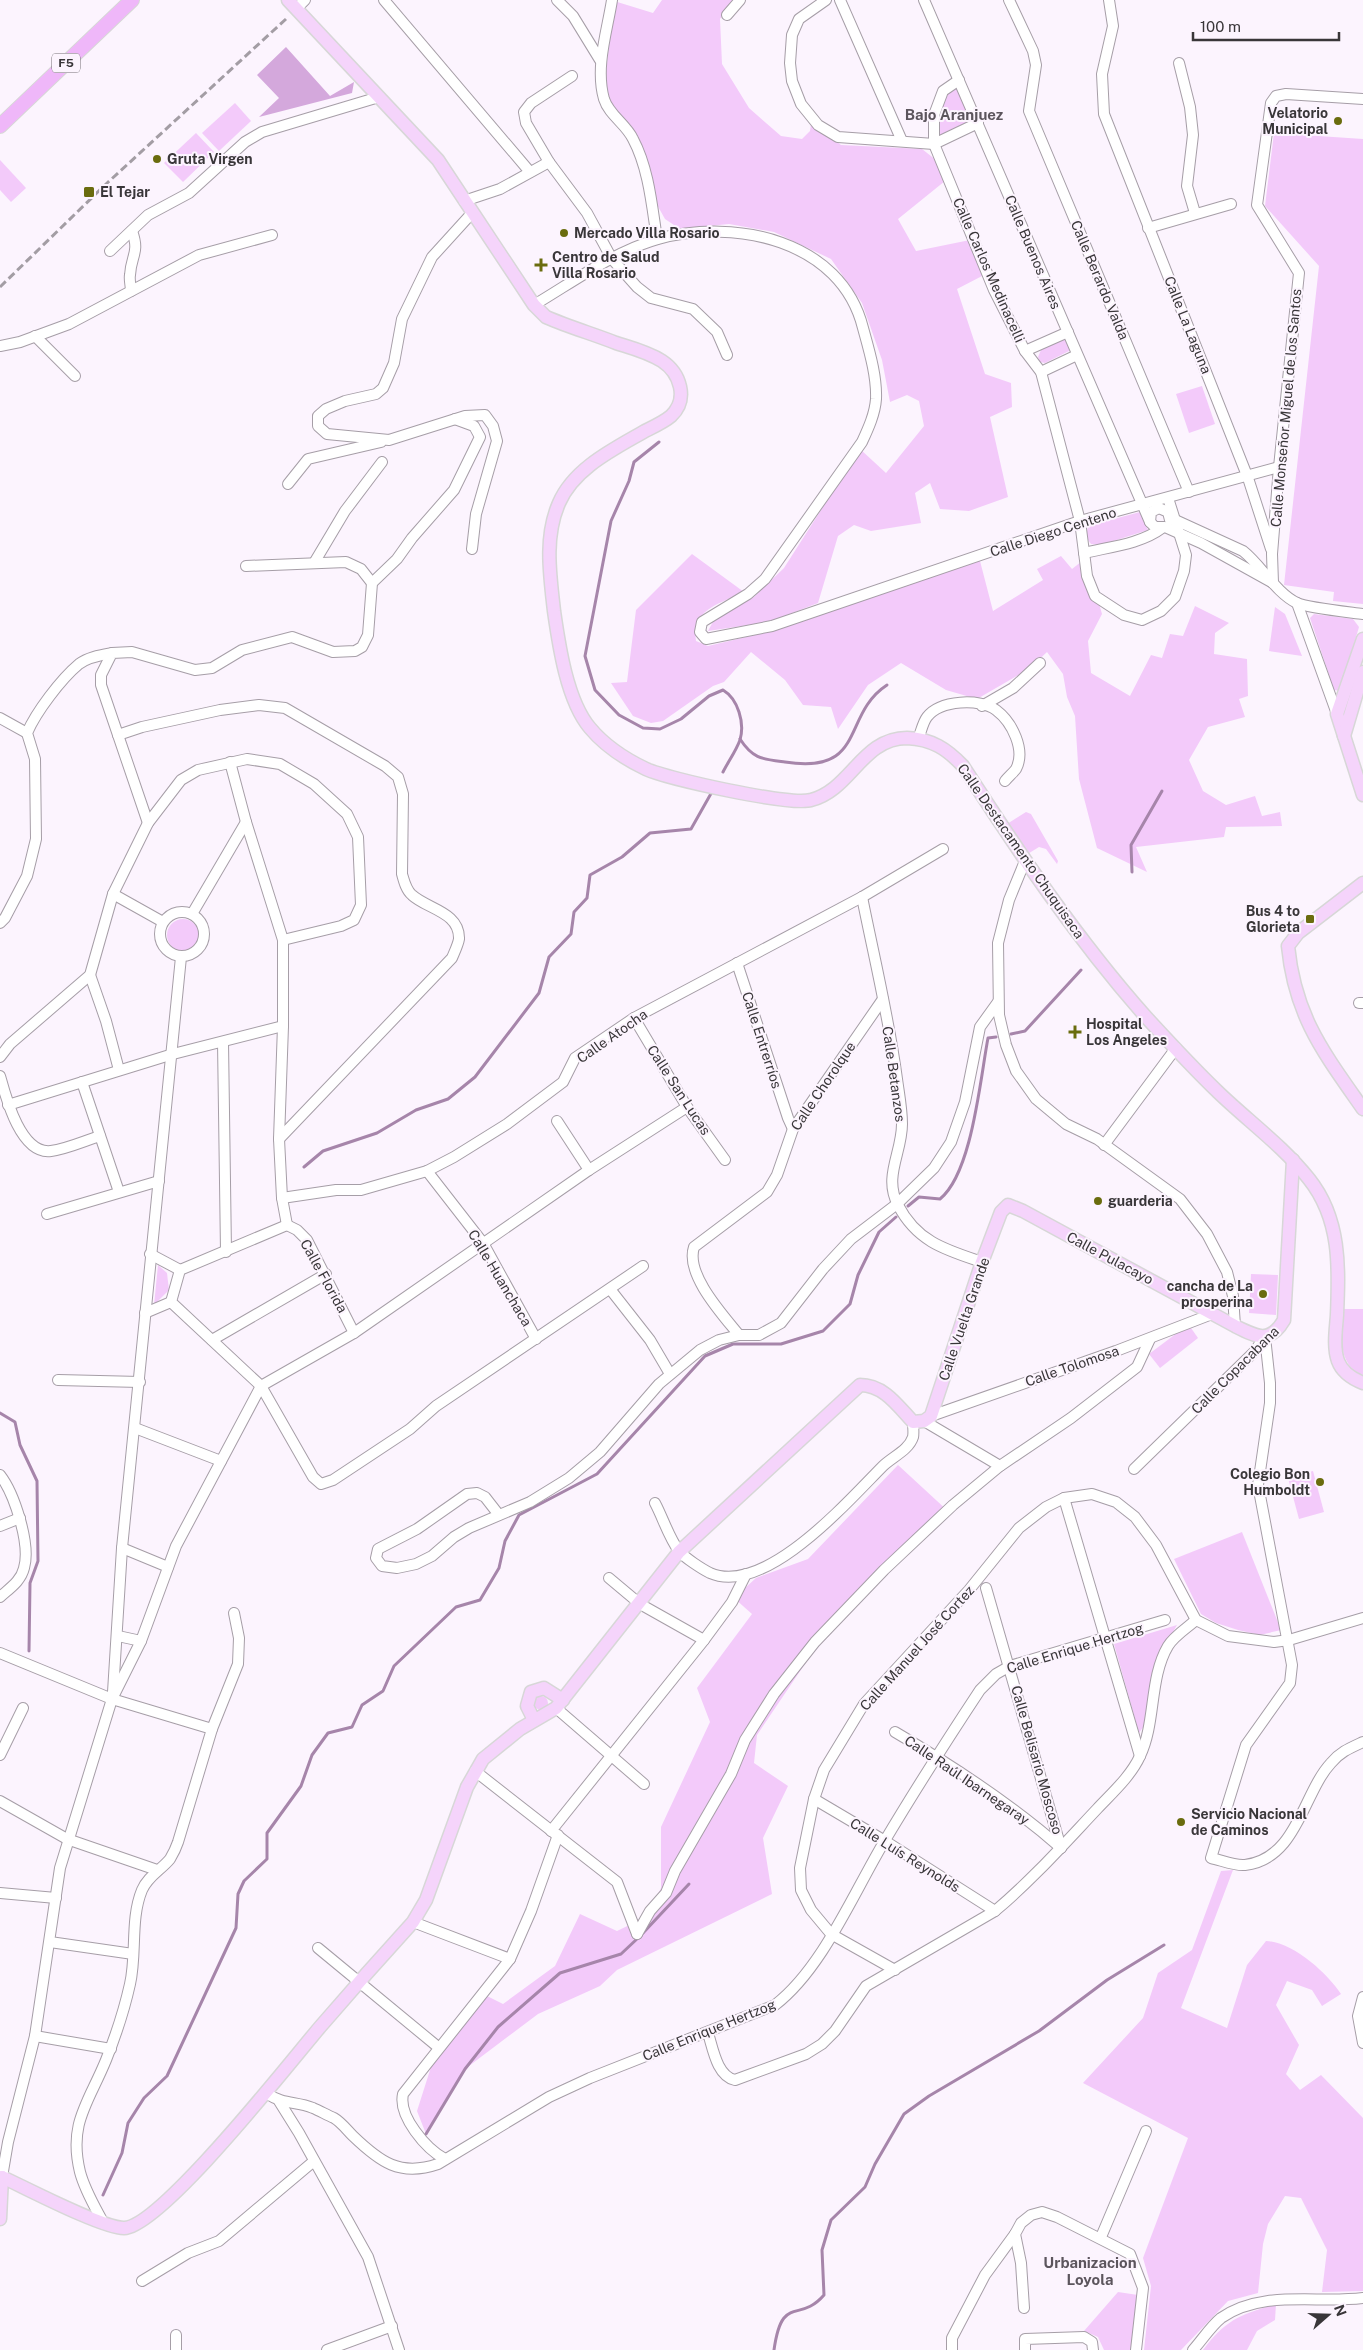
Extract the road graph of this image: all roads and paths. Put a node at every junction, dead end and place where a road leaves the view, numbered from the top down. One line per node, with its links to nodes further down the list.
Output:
1 (132, 0): 20 (highway, F5)
2 (384, 0): 24 (street)
3 (557, 0): 13 (street)
4 (612, 0): 13 (street)
5 (740, 0): 12 (street)
6 (826, 0): 21 (street)
7 (840, 0): 21 (street)
8 (924, 0): 16 (street, Calle Buenos Aires)
9 (1009, 0): 51 (street, Calle Berardo Valda)
10 (1108, 0): 29 (street, Calle La Laguna)
11 (296, 3): 17 (main road, Calle Destacamento Chuquisaca)
12 (727, 15)
13 (600, 60): 32 (street)
14 (1179, 63): 28 (street)
15 (572, 76): 23 (street)
16 (959, 80): 19 (street, Calle Buenos Aires); 22 (street, Calle Carlos Medinacelli)
17 (380, 97): 25 (main road, Calle Destacamento Chuquisaca); 30 (street)
18 (1363, 98): 48 (street, Calle Monseñor Miguel de los Santos)
19 (978, 124): 22 (street); 37 (street, Calle Buenos Aires)
20 (0, 126)
21 (902, 141): 22 (street)
22 (934, 144): 40 (street, Calle Carlos Medinacelli)
23 (549, 162): 24 (street); 34 (street)
24 (530, 172): 25 (street)
25 (464, 201): 27 (main road, Calle Destacamento Chuquisaca)
26 (1231, 204): 28 (street)
27 (472, 212): 36 (main road, Calle Destacamento Chuquisaca); 46 (street)
28 (1195, 213): 29 (street)
29 (1148, 228): 49 (street, Calle La Laguna)
30 (132, 231): 33 (street); 35 (street)
31 (272, 235): 35 (street)
32 (657, 240): 34 (street); 55 (street, Calle Diego Centeno)
33 (110, 251)
34 (612, 259): 36 (street); 41 (street)
35 (131, 292): 38 (street)
36 (534, 305): 79 (main road, Calle Destacamento Chuquisaca)
37 (1068, 332): 40 (street); 42 (street, Calle Buenos Aires)
38 (35, 336): 39 (street); 44 (street)
39 (0, 346)
40 (1025, 351): 43 (street, Calle Carlos Medinacelli)
41 (727, 355)
42 (1077, 355): 43 (street); 53 (street, Calle Buenos Aires)
43 (1041, 372): 55 (street, Calle Carlos Medinacelli)
44 (75, 376)
45 (455, 419): 46 (street); 59 (street); 64 (street)
46 (389, 440): 50 (street)
47 (382, 462): 62 (street)
48 (1279, 467): 49 (street, Calle Diego Centeno); 61 (street, Calle Monseñor Miguel de los Santos)
49 (1248, 478): 51 (street, Calle Diego Centeno); 61 (street, Calle La Laguna)
50 (288, 484)
51 (1189, 492): 52 (street, Calle Diego Centeno)
52 (1168, 498): 53 (street, Calle Diego Centeno); 57 (street)
53 (1142, 505): 54 (street); 55 (street, Calle Diego Centeno); 56 (street, Calle Buenos Aires)
54 (1159, 508): 56 (street); 57 (street)
55 (1080, 521): 60 (street, Calle Carlos Medinacelli)
56 (1150, 522): 57 (street)
57 (1168, 523): 58 (street); 60 (street); 65 (street)
58 (1179, 533): 60 (street, Calle Carlos Medinacelli); 65 (street)
59 (472, 549)
60 (1084, 553)
61 (1272, 554): 65 (street, Calle Monseñor Miguel de los Santos)
62 (314, 563): 63 (street); 64 (street)
63 (246, 566)
64 (372, 583): 69 (street)
65 (1273, 583): 66 (street)
66 (1297, 603): 67 (street); 74 (street)
67 (1363, 614)
68 (1363, 639): 72 (main road)
69 (112, 653): 76 (street); 77 (street)
70 (1040, 662): 73 (street)
71 (1363, 672): 72 (main road)
72 (1353, 698): 74 (main road); 78 (main road)
73 (982, 706): 79 (street); 81 (street)
74 (1337, 714): 78 (main road)
75 (0, 718): 76 (street)
76 (27, 733): 92 (street)
77 (118, 735): 84 (street); 114 (street)
78 (1344, 736): 82 (main road)
79 (918, 738): 86 (main road, Calle Destacamento Chuquisaca)
80 (230, 762): 83 (street); 84 (street); 93 (street)
81 (1005, 780)
82 (1363, 795)
83 (246, 822): 90 (street); 93 (street)
84 (148, 823): 88 (street)
85 (943, 849): 89 (street, Calle Atocha)
86 (1025, 861): 98 (street); 102 (main road, Calle Destacamento Chuquisaca)
87 (1363, 883): 110 (main road)
88 (113, 894): 91 (street); 96 (street)
89 (862, 897): 95 (street, Calle Atocha); 97 (street, Calle Betanzos)
90 (192, 914): 91 (street); 94 (street)
91 (163, 922): 94 (street)
92 (0, 923)
93 (282, 940): 100 (street)
94 (181, 957): 103 (street)
95 (737, 963): 99 (street, Calle Atocha); 112 (street, Calle Entrerríos)
96 (90, 975): 104 (street); 105 (street)
97 (883, 999): 112 (street, Calle Chorolque); 123 (street, Calle Betanzos)
98 (998, 1002): 115 (street); 123 (street)
99 (634, 1018): 109 (street, Calle San Lucas); 119 (street, Calle Atocha)
100 (283, 1026): 101 (street); 114 (street)
101 (223, 1042): 103 (street); 128 (street)
102 (1176, 1048): 115 (street); 117 (main road, Calle Destacamento Chuquisaca)
103 (173, 1054): 105 (street); 120 (street)
104 (0, 1057)
105 (119, 1070): 107 (street)
106 (0, 1076): 108 (street)
107 (82, 1082): 108 (street); 113 (street)
108 (8, 1105): 113 (street)
109 (687, 1106): 116 (street, Calle San Lucas); 118 (street)
110 (1363, 1109)
111 (557, 1121): 118 (street)
112 (793, 1129): 140 (street, Calle Chorolque)
113 (100, 1136): 121 (street)
114 (279, 1139): 122 (street)
115 (1104, 1145): 138 (street)
116 (726, 1160)
117 (1293, 1160): 141 (main road, Calle Copacabana); 148 (main road, Calle Destacamento Chuquisaca)
118 (589, 1170): 127 (street)
119 (426, 1171): 122 (street, Calle Atocha); 127 (street, Calle Huanchaca)
120 (160, 1181): 121 (street); 129 (street)
121 (119, 1192): 125 (street)
122 (282, 1198): 126 (street)
123 (897, 1204): 130 (street, Calle Betanzos); 140 (street)
124 (1008, 1205): 130 (main road, Calle Vuelta Grande); 137 (main road, Calle Pulacayo)
125 (47, 1214)
126 (287, 1225): 128 (street); 133 (street, Calle Florida)
127 (483, 1243): 139 (street); 142 (street, Calle Huanchaca)
128 (226, 1252): 132 (street)
129 (150, 1254): 132 (street); 136 (street)
130 (982, 1262): 150 (main road, Calle Vuelta Grande)
131 (643, 1266): 134 (street)
132 (180, 1270): 135 (street)
133 (326, 1274): 139 (street, Calle Florida); 144 (street)
134 (610, 1289): 142 (street); 145 (street)
135 (171, 1302): 136 (street); 144 (street)
136 (145, 1313): 147 (street)
137 (1212, 1314): 138 (main road, Calle Pulacayo); 143 (street, Calle Tolomosa)
138 (1235, 1326): 141 (main road, Calle Pulacayo)
139 (354, 1333): 149 (street)
140 (739, 1335): 145 (street)
141 (1265, 1337): 154 (street, Calle Copacabana); 177 (street)
142 (536, 1339): 149 (street)
143 (1150, 1339): 150 (street, Calle Tolomosa); 153 (street)
144 (212, 1340): 149 (street)
145 (670, 1374): 158 (street)
146 (58, 1380): 147 (street)
147 (140, 1382): 151 (street)
148 (1363, 1383)
149 (261, 1386): 152 (street)
150 (923, 1420): 153 (street); 162 (main road); 164 (street)
151 (135, 1428): 152 (street); 161 (street)
152 (221, 1461): 163 (street)
153 (1000, 1466): 195 (street)
154 (1134, 1468)
155 (0, 1474): 159 (street)
156 (1064, 1498): 172 (street); 174 (street); 193 (street, Calle Manuel José Cortez)
157 (655, 1503): 162 (street)
158 (498, 1515): 158 (street)
159 (20, 1518): 160 (street); 167 (street)
160 (0, 1526)
161 (122, 1548): 163 (street); 173 (street)
162 (680, 1552): 164 (street); 168 (main road)
163 (168, 1567): 175 (street)
164 (746, 1574): 176 (street)
165 (609, 1578): 168 (street)
166 (986, 1588): 179 (street, Calle Belisario Moscoso)
167 (0, 1597)
168 (640, 1604): 176 (street); 181 (main road)
169 (234, 1613): 184 (street)
170 (1363, 1618): 177 (street)
171 (1165, 1620): 174 (street, Calle Enrique Hertzog)
172 (1196, 1620): 177 (street); 188 (street)
173 (118, 1636): 175 (street); 180 (street)
174 (1106, 1638): 179 (street, Calle Enrique Hertzog); 188 (street)
175 (141, 1640): 180 (street)
176 (704, 1640): 189 (street)
177 (1289, 1640): 186 (street)
178 (0, 1653): 180 (street)
179 (1010, 1666): 190 (street, Calle Enrique Hertzog); 198 (street, Calle Belisario Moscoso)
180 (112, 1699): 184 (street); 196 (street)
181 (559, 1704): 183 (main road); 183 (main road); 189 (street)
182 (23, 1708): 187 (street)
183 (534, 1720): 191 (main road)
184 (212, 1729): 199 (street)
185 (895, 1732): 190 (street, Calle Raúl Ibarnegaray)
186 (1363, 1742)
187 (0, 1755)
188 (1140, 1756): 198 (street)
189 (611, 1757): 192 (street); 195 (street)
190 (937, 1757): 197 (street, Calle Enrique Hertzog); 198 (street, Calle Raúl Ibarnegaray)
191 (475, 1771): 195 (street); 203 (main road)
192 (644, 1784)
193 (814, 1799): 197 (street, Calle Luís Reynolds); 204 (street, Calle Manuel José Cortez)
194 (0, 1801): 196 (street)
195 (554, 1833): 208 (street)
196 (67, 1839): 199 (street); 201 (street)
197 (885, 1841): 202 (street, Calle Luís Reynolds); 204 (street, Calle Enrique Hertzog)
198 (1061, 1848): 202 (street)
199 (158, 1870): 207 (street)
200 (0, 1893): 201 (street)
201 (56, 1898): 205 (street)
202 (995, 1911): 209 (street)
203 (413, 1922): 208 (street); 210 (main road)
204 (832, 1934): 209 (street, Calle Manuel José Cortez); 212 (street, Calle Enrique Hertzog)
205 (50, 1942): 207 (street); 213 (street)
206 (318, 1948): 210 (street)
207 (133, 1954): 216 (street)
208 (510, 1959): 215 (street)
209 (894, 1970): 212 (street)
210 (358, 1982): 215 (street); 217 (main road)
211 (1363, 1997): 214 (street)
212 (708, 2033): 220 (street, Calle Enrique Hertzog)
213 (35, 2036): 216 (street); 222 (street)
214 (1363, 2043)
215 (438, 2047): 220 (street)
216 (111, 2049): 224 (street)
217 (266, 2093): 218 (street, Calle Enrique Hertzog); 224 (main road)
218 (279, 2101): 220 (street, Calle Enrique Hertzog); 221 (street)
219 (1146, 2131): 226 (street)
220 (445, 2159)
221 (314, 2161): 227 (street); 230 (street)
222 (1, 2180): 223 (main road); 224 (main road)
223 (0, 2220)
224 (104, 2224)
225 (1015, 2234): 226 (street); 229 (street); 235 (street)
226 (1100, 2237): 238 (street)
227 (142, 2281)
228 (1363, 2298): 239 (street)
229 (1024, 2308)
230 (392, 2326): 233 (street); 234 (street)
231 (176, 2335): 232 (street)
232 (176, 2350)
233 (327, 2350)
234 (399, 2350)
235 (952, 2350)
236 (1025, 2350): 237 (street)
237 (1094, 2350)
238 (1136, 2350)
239 (1193, 2350)

